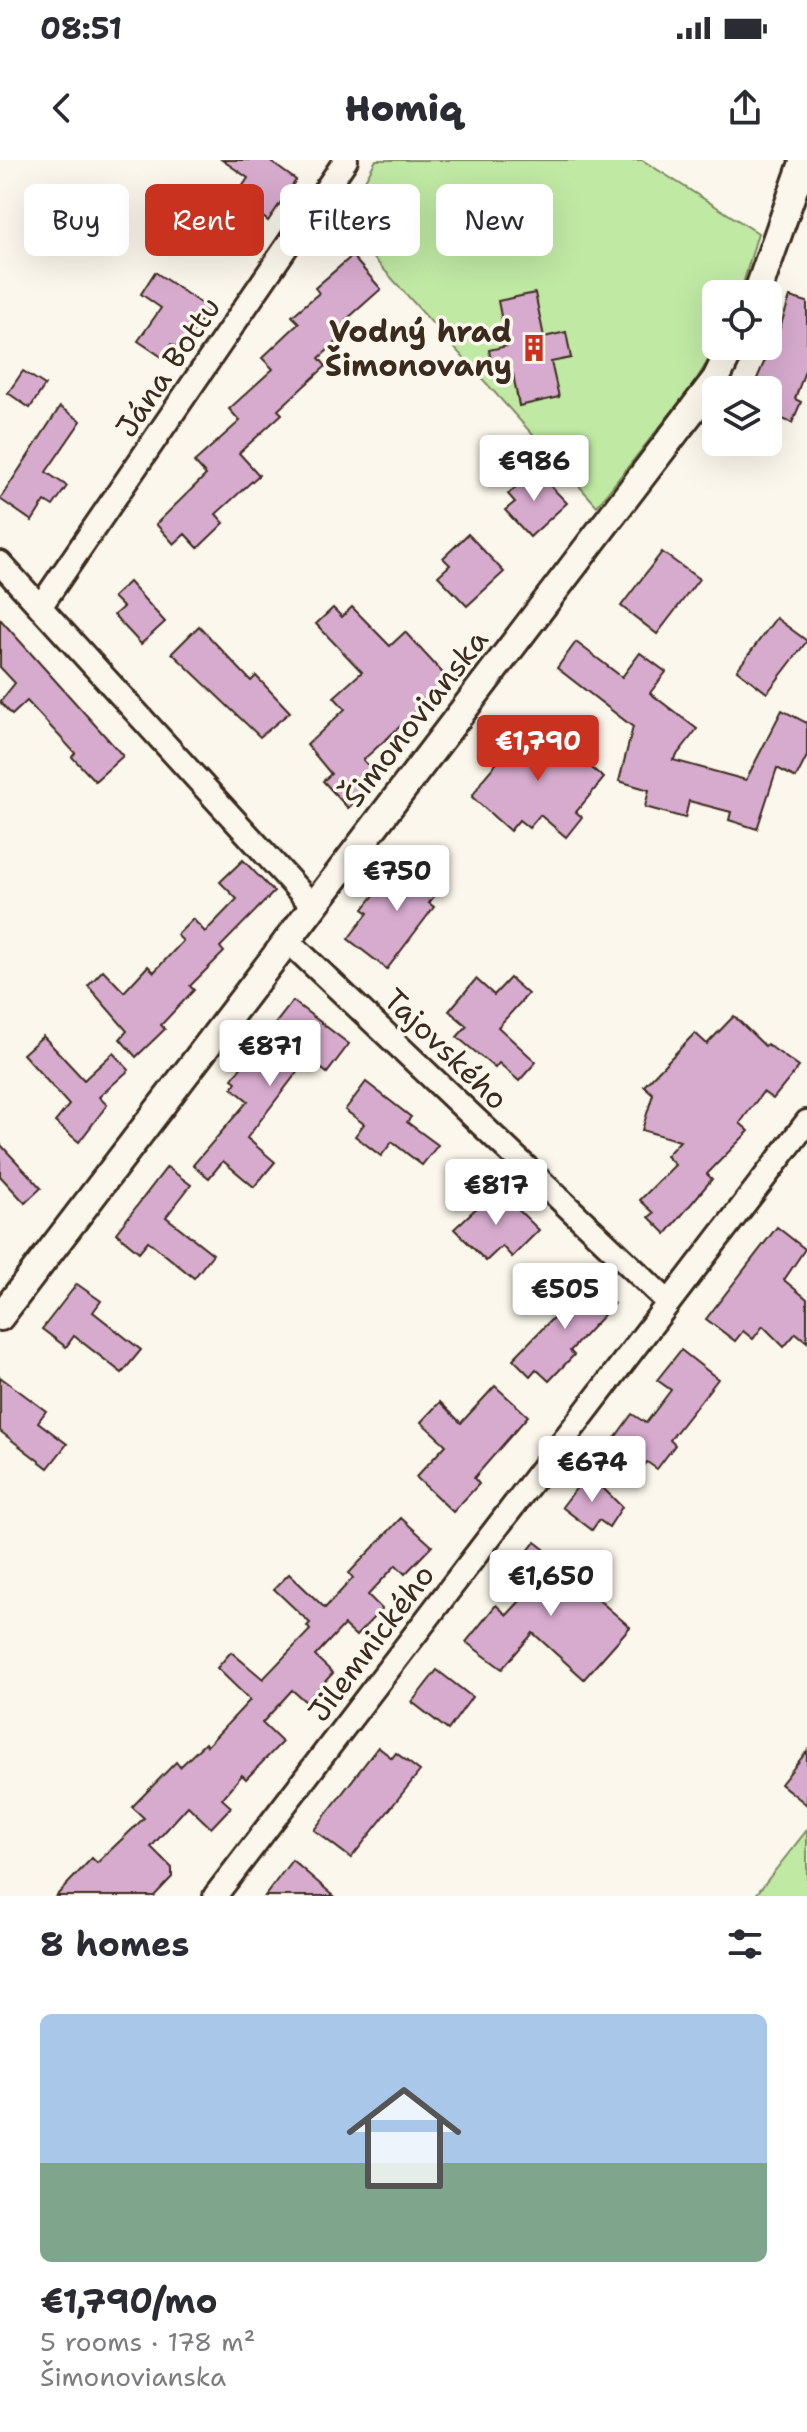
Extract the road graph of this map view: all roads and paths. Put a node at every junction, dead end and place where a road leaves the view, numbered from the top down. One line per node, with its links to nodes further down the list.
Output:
1 (346, 160): 6 (street, Jána Bottu)
2 (804, 160): 3 (street)
3 (762, 280)
4 (725, 360): 7 (street, Šimonovianska)
5 (0, 563): 6 (street)
6 (40, 607): 7 (street)
7 (312, 905): 8 (street, Šimonovianska)
8 (286, 939): 10 (street, Tajovského); 11 (street, Šimonovianska)
9 (807, 1122): 10 (street, Jilemnického)
10 (668, 1302): 12 (street, Jilemnického)
11 (0, 1317)
12 (215, 1896)

